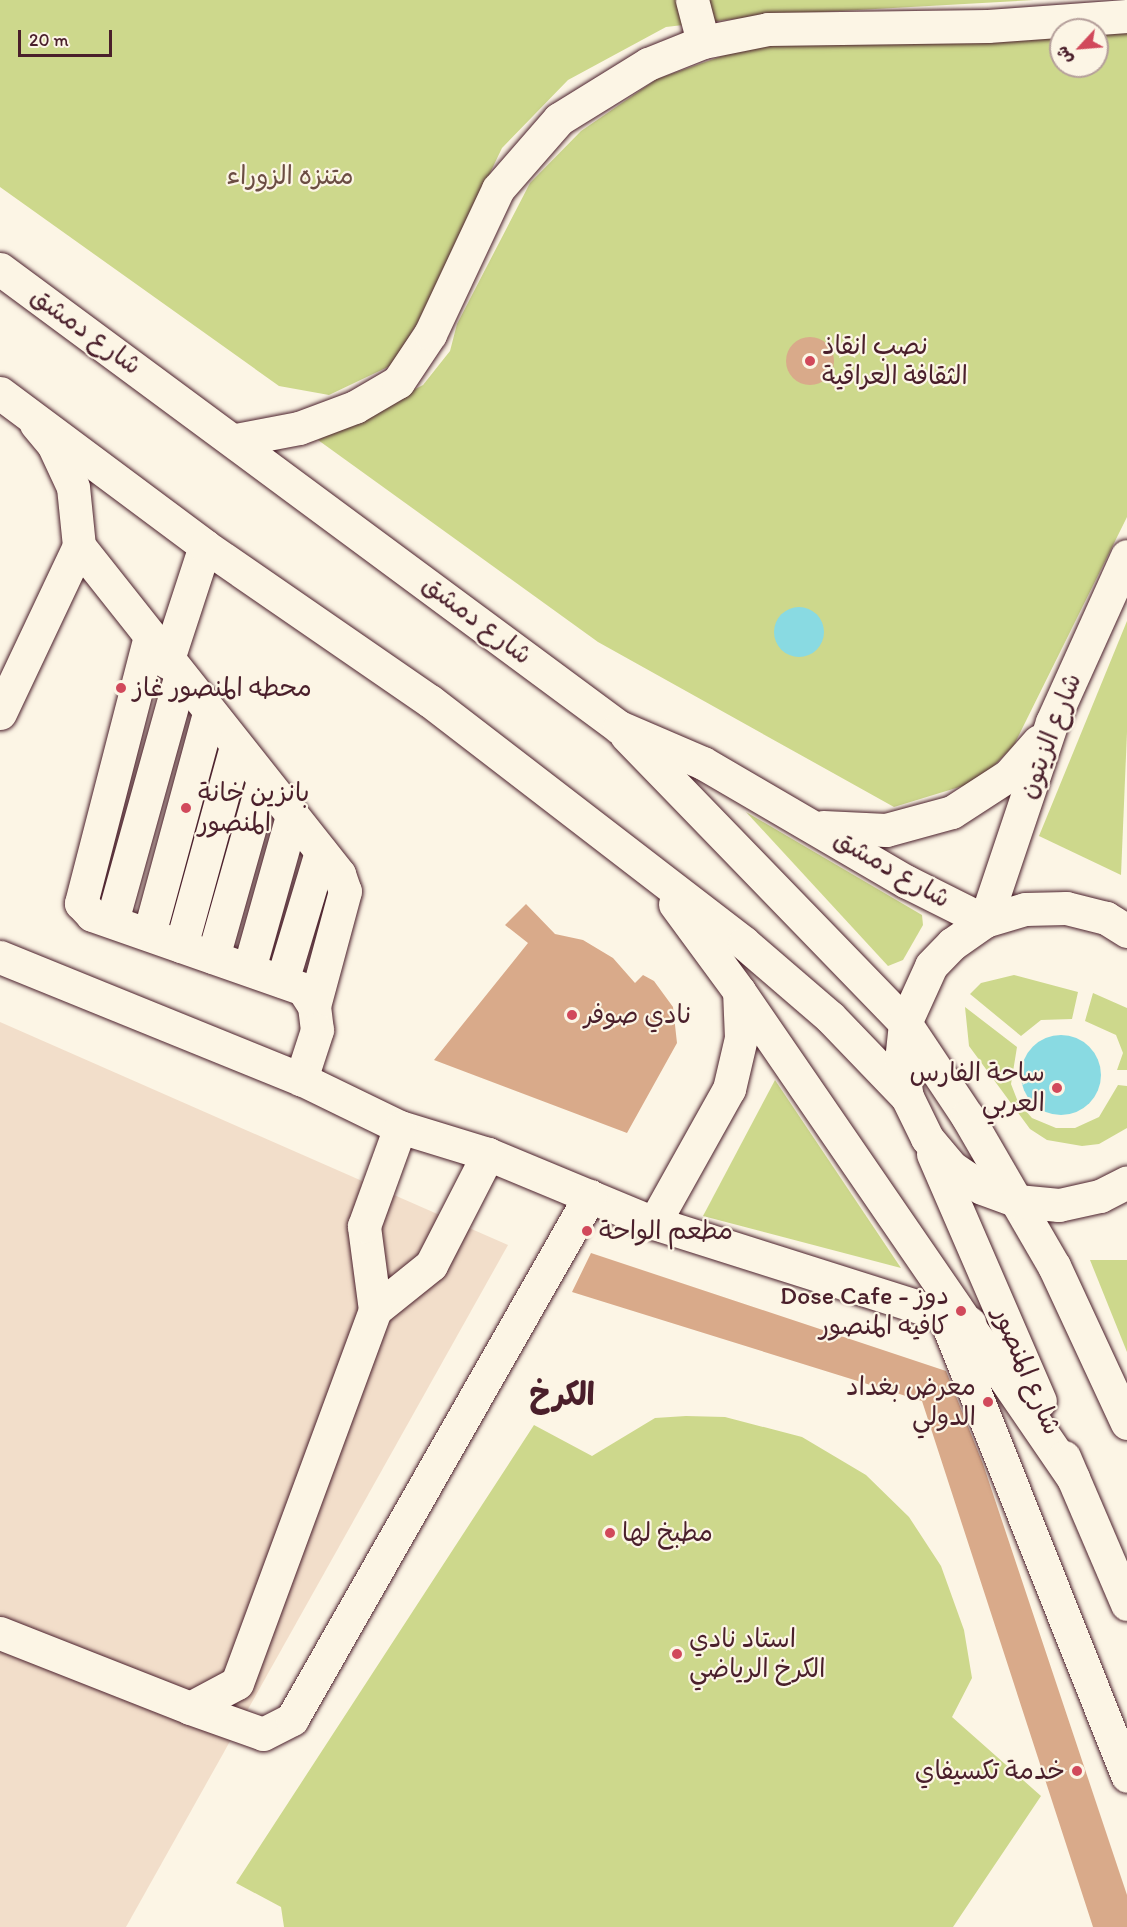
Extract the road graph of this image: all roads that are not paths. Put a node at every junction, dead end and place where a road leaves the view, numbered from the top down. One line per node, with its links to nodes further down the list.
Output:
1 (692, 0): 3 (main road)
2 (1127, 16): 3 (main road)
3 (703, 42): 6 (main road)
4 (0, 269): 6 (main road, شارع دمشق)
5 (13, 402): 7 (main road); 8 (main road)
6 (236, 440): 14 (main road, شارع دمشق)
7 (79, 546): 10 (main road); 11 (main road)
8 (205, 546): 10 (main road); 20 (main road)
9 (1127, 555): 13 (main road, شارع الزيتون)
10 (165, 660): 12 (main road); 21 (main road); 21 (main road)
11 (0, 713)
12 (209, 713): 15 (main road); 24 (main road)
13 (1052, 722): 18 (main road); 22 (main road, شارع الزيتون)
14 (619, 727): 18 (main road, شارع دمشق); 32 (main road)
15 (236, 747): 16 (main road); 25 (main road)
16 (263, 780): 17 (main road); 27 (main road)
17 (292, 816): 19 (main road); 28 (main road)
18 (818, 826): 22 (main road, شارع دمشق)
19 (321, 852): 29 (main road); 31 (main road)
20 (654, 877): 30 (main road); 34 (main road)
21 (112, 921): 24 (main road)
22 (985, 921): 23 (main road); 32 (main road)
23 (1127, 931)
24 (148, 934): 25 (main road)
25 (181, 946): 27 (main road)
26 (0, 957): 33 (main road)
27 (213, 957): 28 (main road)
28 (249, 969): 29 (main road)
29 (282, 981): 31 (main road)
30 (739, 991): 41 (main road); 43 (main road)
31 (314, 1006): 33 (main road)
32 (905, 1023): 34 (main road); 40 (main road)
33 (301, 1079): 35 (main road)
34 (907, 1097): 36 (main road)
35 (400, 1127): 37 (main road); 42 (main road)
36 (927, 1138): 40 (main road); 45 (main road, شارع المنصور)
37 (488, 1154): 39 (main road); 42 (main road)
38 (1127, 1182): 40 (main road)
39 (590, 1196): 41 (main road); 48 (main road)
40 (1017, 1201): 44 (main road)
41 (654, 1222): 43 (main road)
42 (375, 1310): 48 (main road)
43 (957, 1319): 45 (main road); 49 (main road)
44 (1127, 1423)
45 (1073, 1478): 46 (main road, شارع المنصور)
46 (1127, 1604)
47 (0, 1633): 48 (main road)
48 (190, 1708)
49 (1127, 1776)

